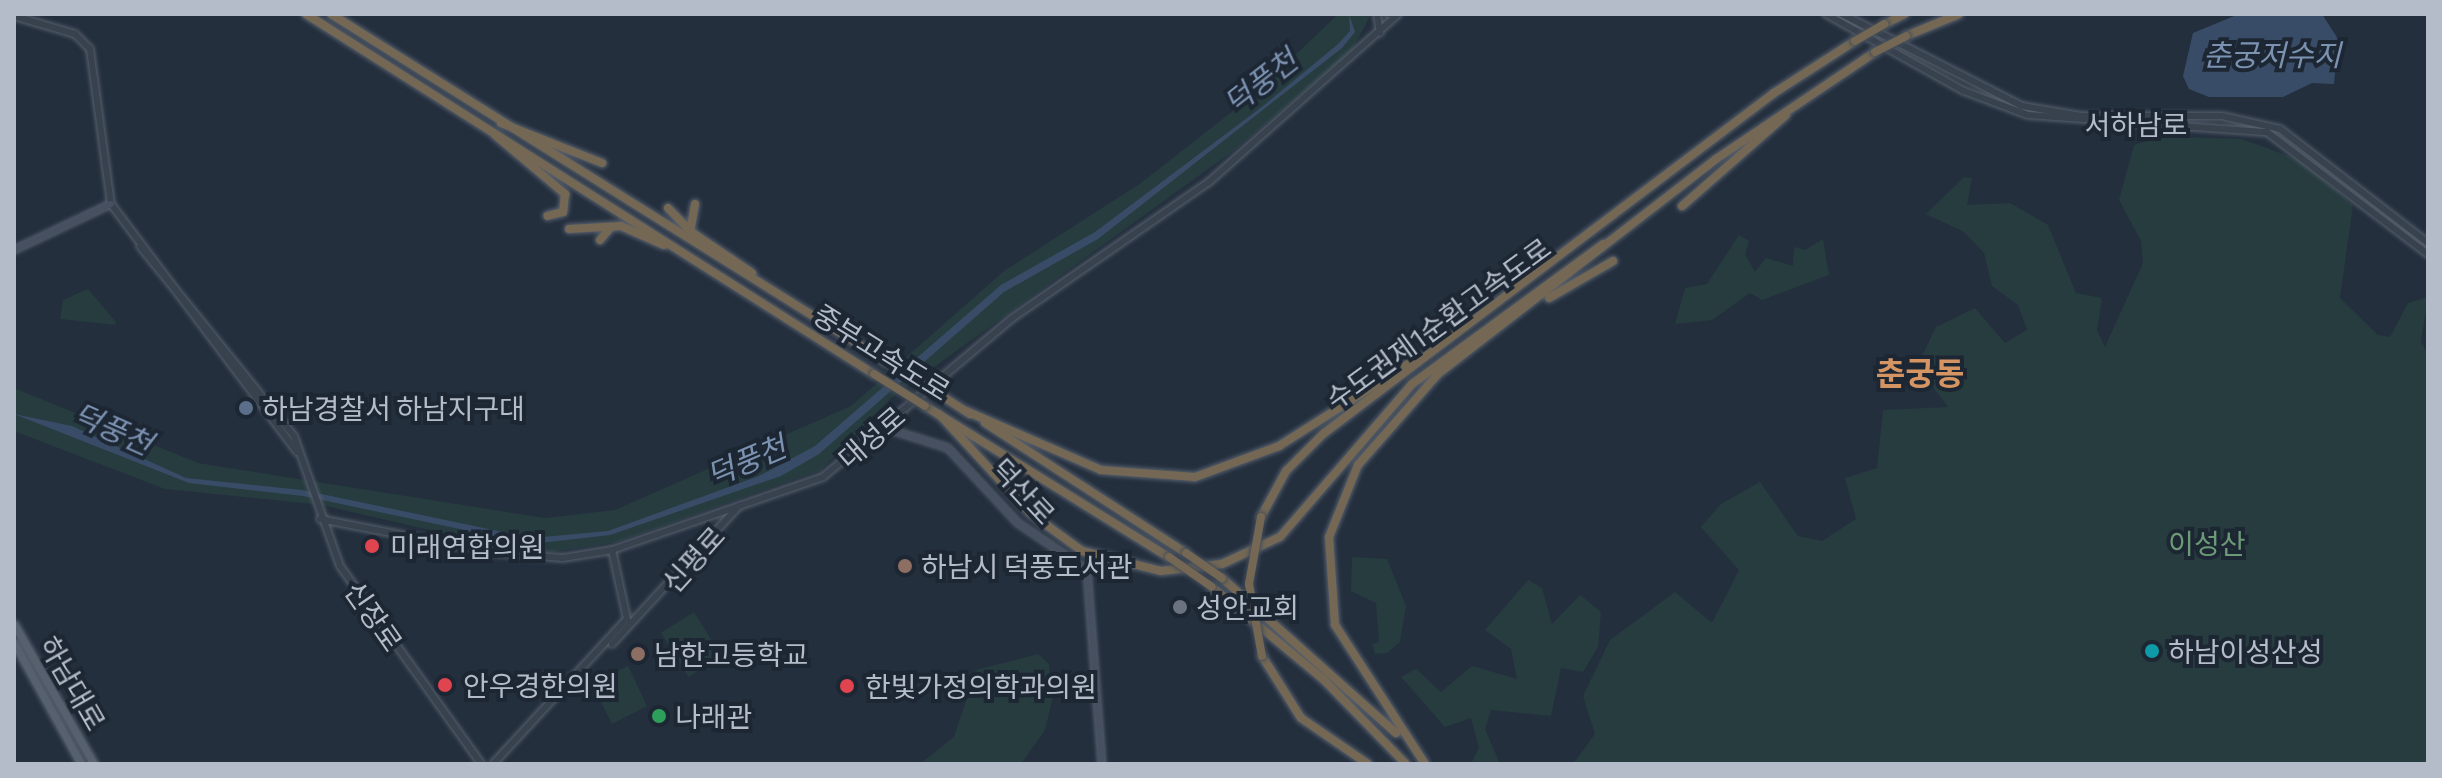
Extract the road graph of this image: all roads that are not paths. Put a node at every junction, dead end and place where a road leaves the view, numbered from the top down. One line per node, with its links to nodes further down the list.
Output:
1 (306, 14): 15 (highway, 중부고속도로)
2 (331, 14): 14 (highway, 중부고속도로)
3 (1377, 14): 11 (street)
4 (1398, 14): 11 (street, 대성로)
5 (1826, 14): 30 (street, 서하남로)
6 (1842, 14): 27 (street, 서하남로)
7 (1905, 14): 34 (highway, 수도권제1순환고속도로, bridge)
8 (1946, 14): 12 (highway, 수도권제1순환고속도로)
9 (1959, 14): 12 (highway, 수도권제1순환고속도로)
10 (14, 16): 17 (street, 신장로)
11 (1380, 33): 37 (street, 대성로)
12 (1906, 36): 13 (highway, 수도권제1순환고속도로, bridge)
13 (1788, 111): 19 (highway); 22 (highway, 수도권제1순환고속도로)
14 (501, 123): 16 (highway); 32 (highway, 중부고속도로)
15 (495, 134): 21 (highway); 28 (highway, 중부고속도로)
16 (602, 163)
17 (111, 204): 29 (main road); 39 (street, 신장로)
18 (695, 204): 24 (highway)
19 (1682, 206)
20 (668, 208): 24 (highway)
21 (547, 216)
22 (1642, 218): 33 (highway, 수도권제1순환고속도로); 36 (highway)
23 (569, 229): 25 (highway)
24 (690, 231): 32 (highway)
25 (640, 233): 26 (highway); 28 (highway)
26 (600, 240)
27 (2428, 243)
28 (675, 248): 36 (highway, 중부고속도로, bridge)
29 (14, 250)
30 (2428, 254)
31 (1613, 261): 33 (highway)
32 (783, 299): 35 (highway, 중부고속도로, bridge)
33 (1531, 307): 44 (highway, 수도권제1순환고속도로)
34 (1467, 328): 35 (highway); 50 (highway, 수도권제1순환고속도로, bridge)
35 (966, 411): 44 (highway, 중부고속도로, bridge)
36 (939, 414): 51 (highway, 중부고속도로, bridge)
37 (882, 427): 38 (street, 대성로); 49 (main road, 덕산로)
38 (739, 506): 40 (street, 대성로); 41 (street, 신평로)
39 (320, 519): 40 (street, 대성로); 47 (street, 신장로)
40 (612, 550): 41 (street, 신평로)
41 (633, 616): 48 (street, 신평로)
42 (14, 624): 46 (main road, 하남대로)
43 (14, 643): 45 (main road, 하남대로)
44 (1414, 750): 52 (highway, 수도권제1순환고속도로)
45 (81, 764)
46 (94, 764)
47 (481, 764)
48 (493, 764)
49 (1102, 764)
50 (1368, 764)
51 (1406, 764)
52 (1425, 764)

